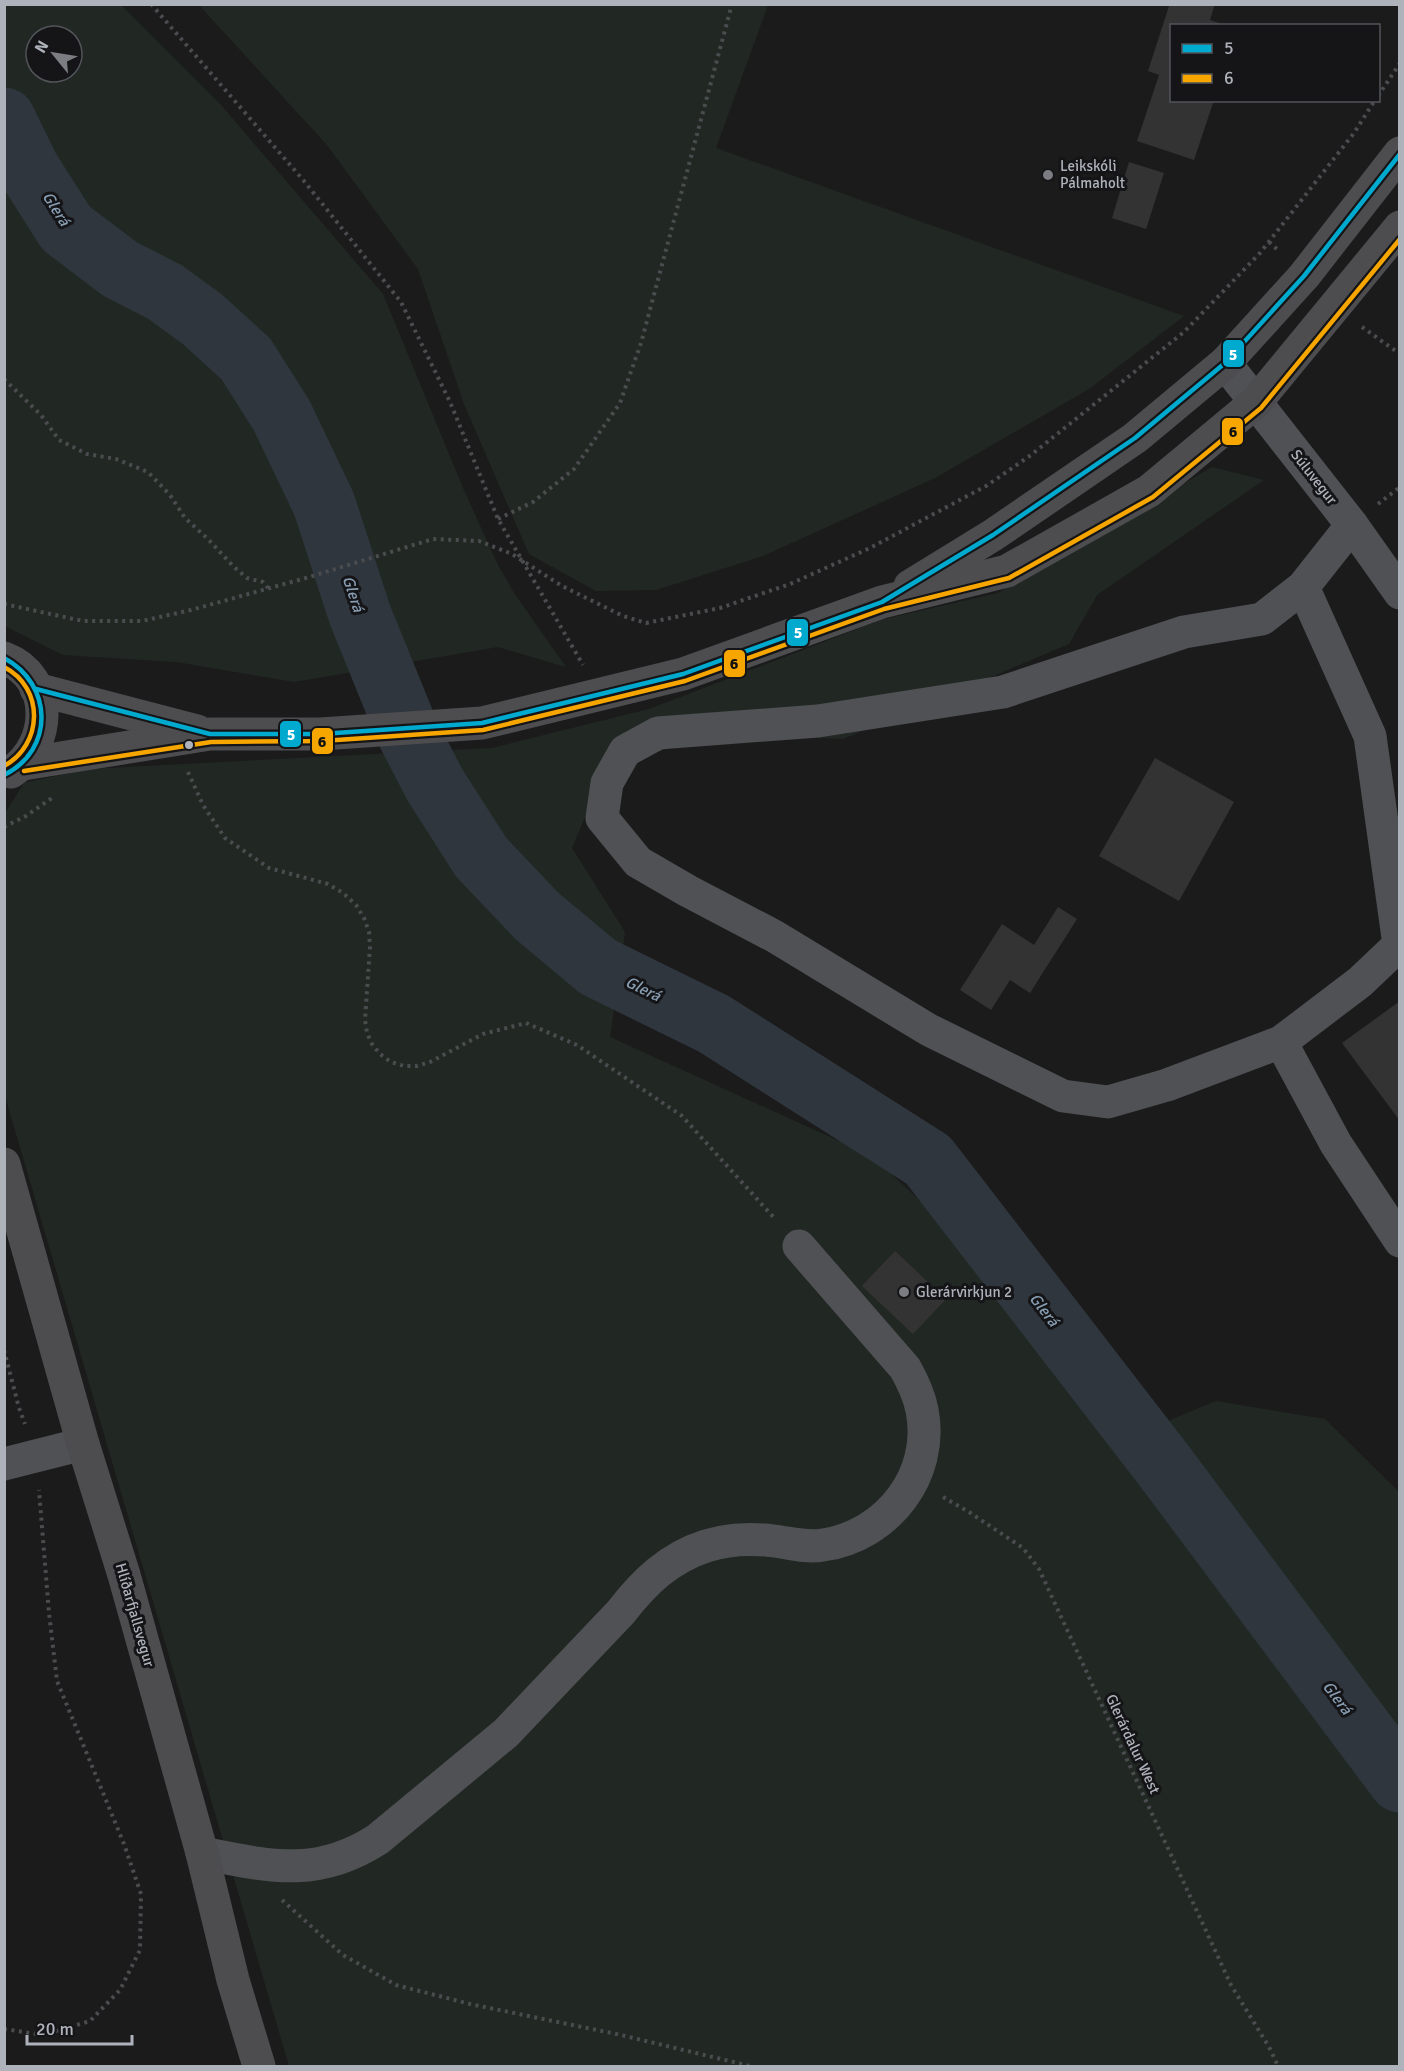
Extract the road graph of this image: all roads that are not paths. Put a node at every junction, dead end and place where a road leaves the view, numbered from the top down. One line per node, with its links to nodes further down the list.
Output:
1 (1400, 153): 3 (main road)
2 (1400, 227): 4 (main road)
3 (1225, 363): 4 (street, Súluvegur); 8 (main road)
4 (1256, 402): 5 (street, Súluvegur); 8 (main road)
5 (1352, 525): 6 (street); 7 (street, Súluvegur)
6 (1303, 587): 13 (street); 13 (street)
7 (1400, 593)
8 (882, 602): 11 (main road)
9 (4, 658): 10 (main road)
10 (36, 689): 11 (main road); 12 (main road)
11 (210, 734): 12 (main road)
12 (14, 770)
13 (1281, 1042): 16 (street)
14 (4, 1164): 15 (main road, Hlíðarfjallsvegur)
15 (9, 1196): 18 (main road, Hlíðarfjallsvegur)
16 (1400, 1241)
17 (799, 1246): 20 (street)
18 (83, 1444): 19 (street); 20 (main road, Hlíðarfjallsvegur)
19 (4, 1464)
20 (202, 1853): 21 (main road, Hlíðarfjallsvegur)
21 (259, 2067)

